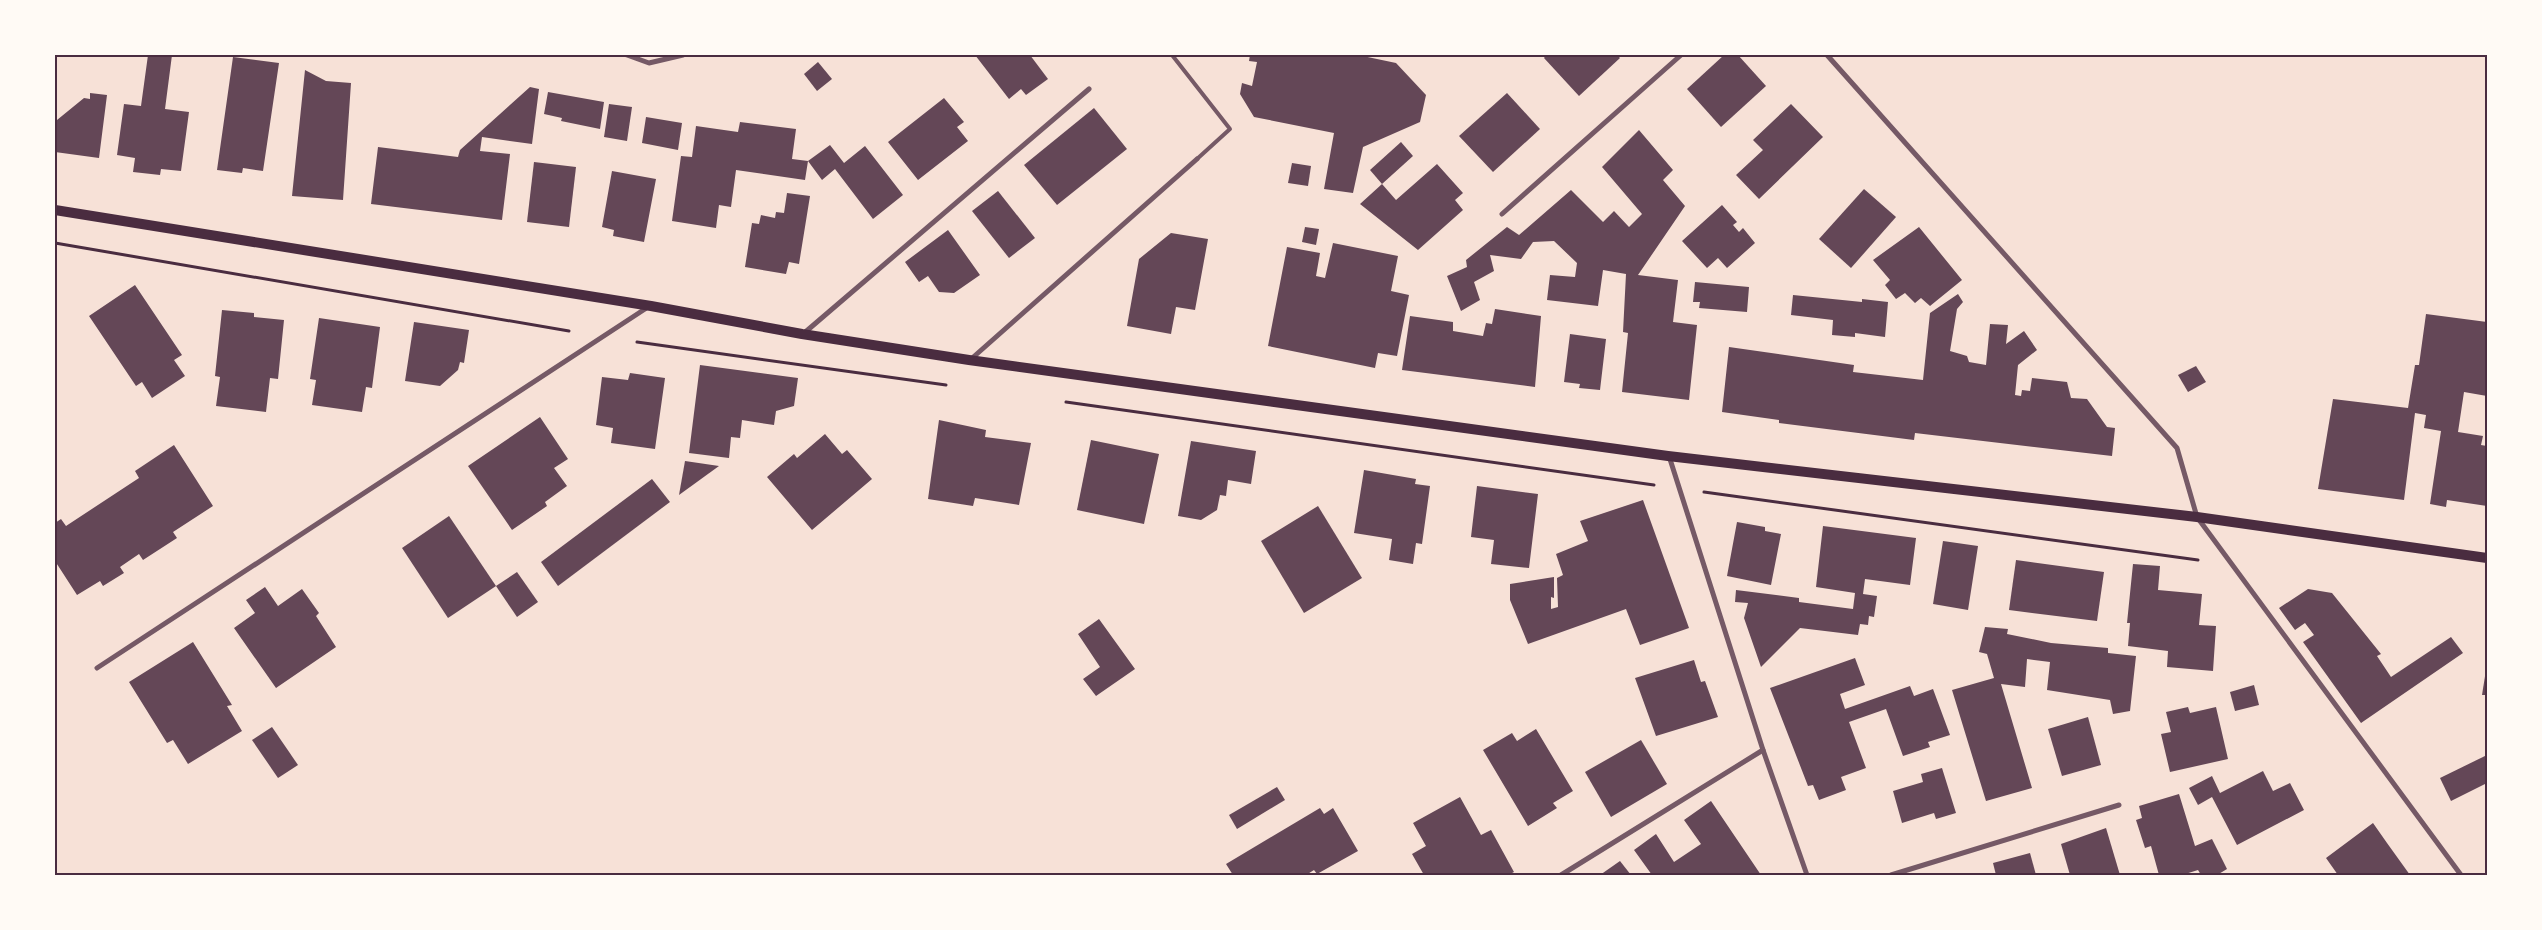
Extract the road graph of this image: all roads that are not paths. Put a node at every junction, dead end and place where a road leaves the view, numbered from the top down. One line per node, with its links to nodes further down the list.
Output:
1 (627, 55): 2 (street)
2 (683, 55)
3 (1172, 55): 7 (lane)
4 (1681, 55): 9 (street)
5 (1827, 55): 14 (street)
6 (1089, 89): 11 (street)
7 (1197, 159): 12 (street)
8 (55, 210): 10 (main road)
9 (1502, 214)
10 (650, 306): 11 (main road); 16 (street)
11 (802, 334): 12 (main road)
12 (969, 360): 13 (main road)
13 (1668, 456): 14 (main road); 17 (street)
14 (2198, 517): 15 (main road); 22 (street)
15 (2487, 558)
16 (98, 668)
17 (1763, 750): 19 (street); 20 (street)
18 (2119, 806): 21 (street)
19 (1561, 875)
20 (1808, 875)
21 (1891, 875)
22 (2460, 875)

